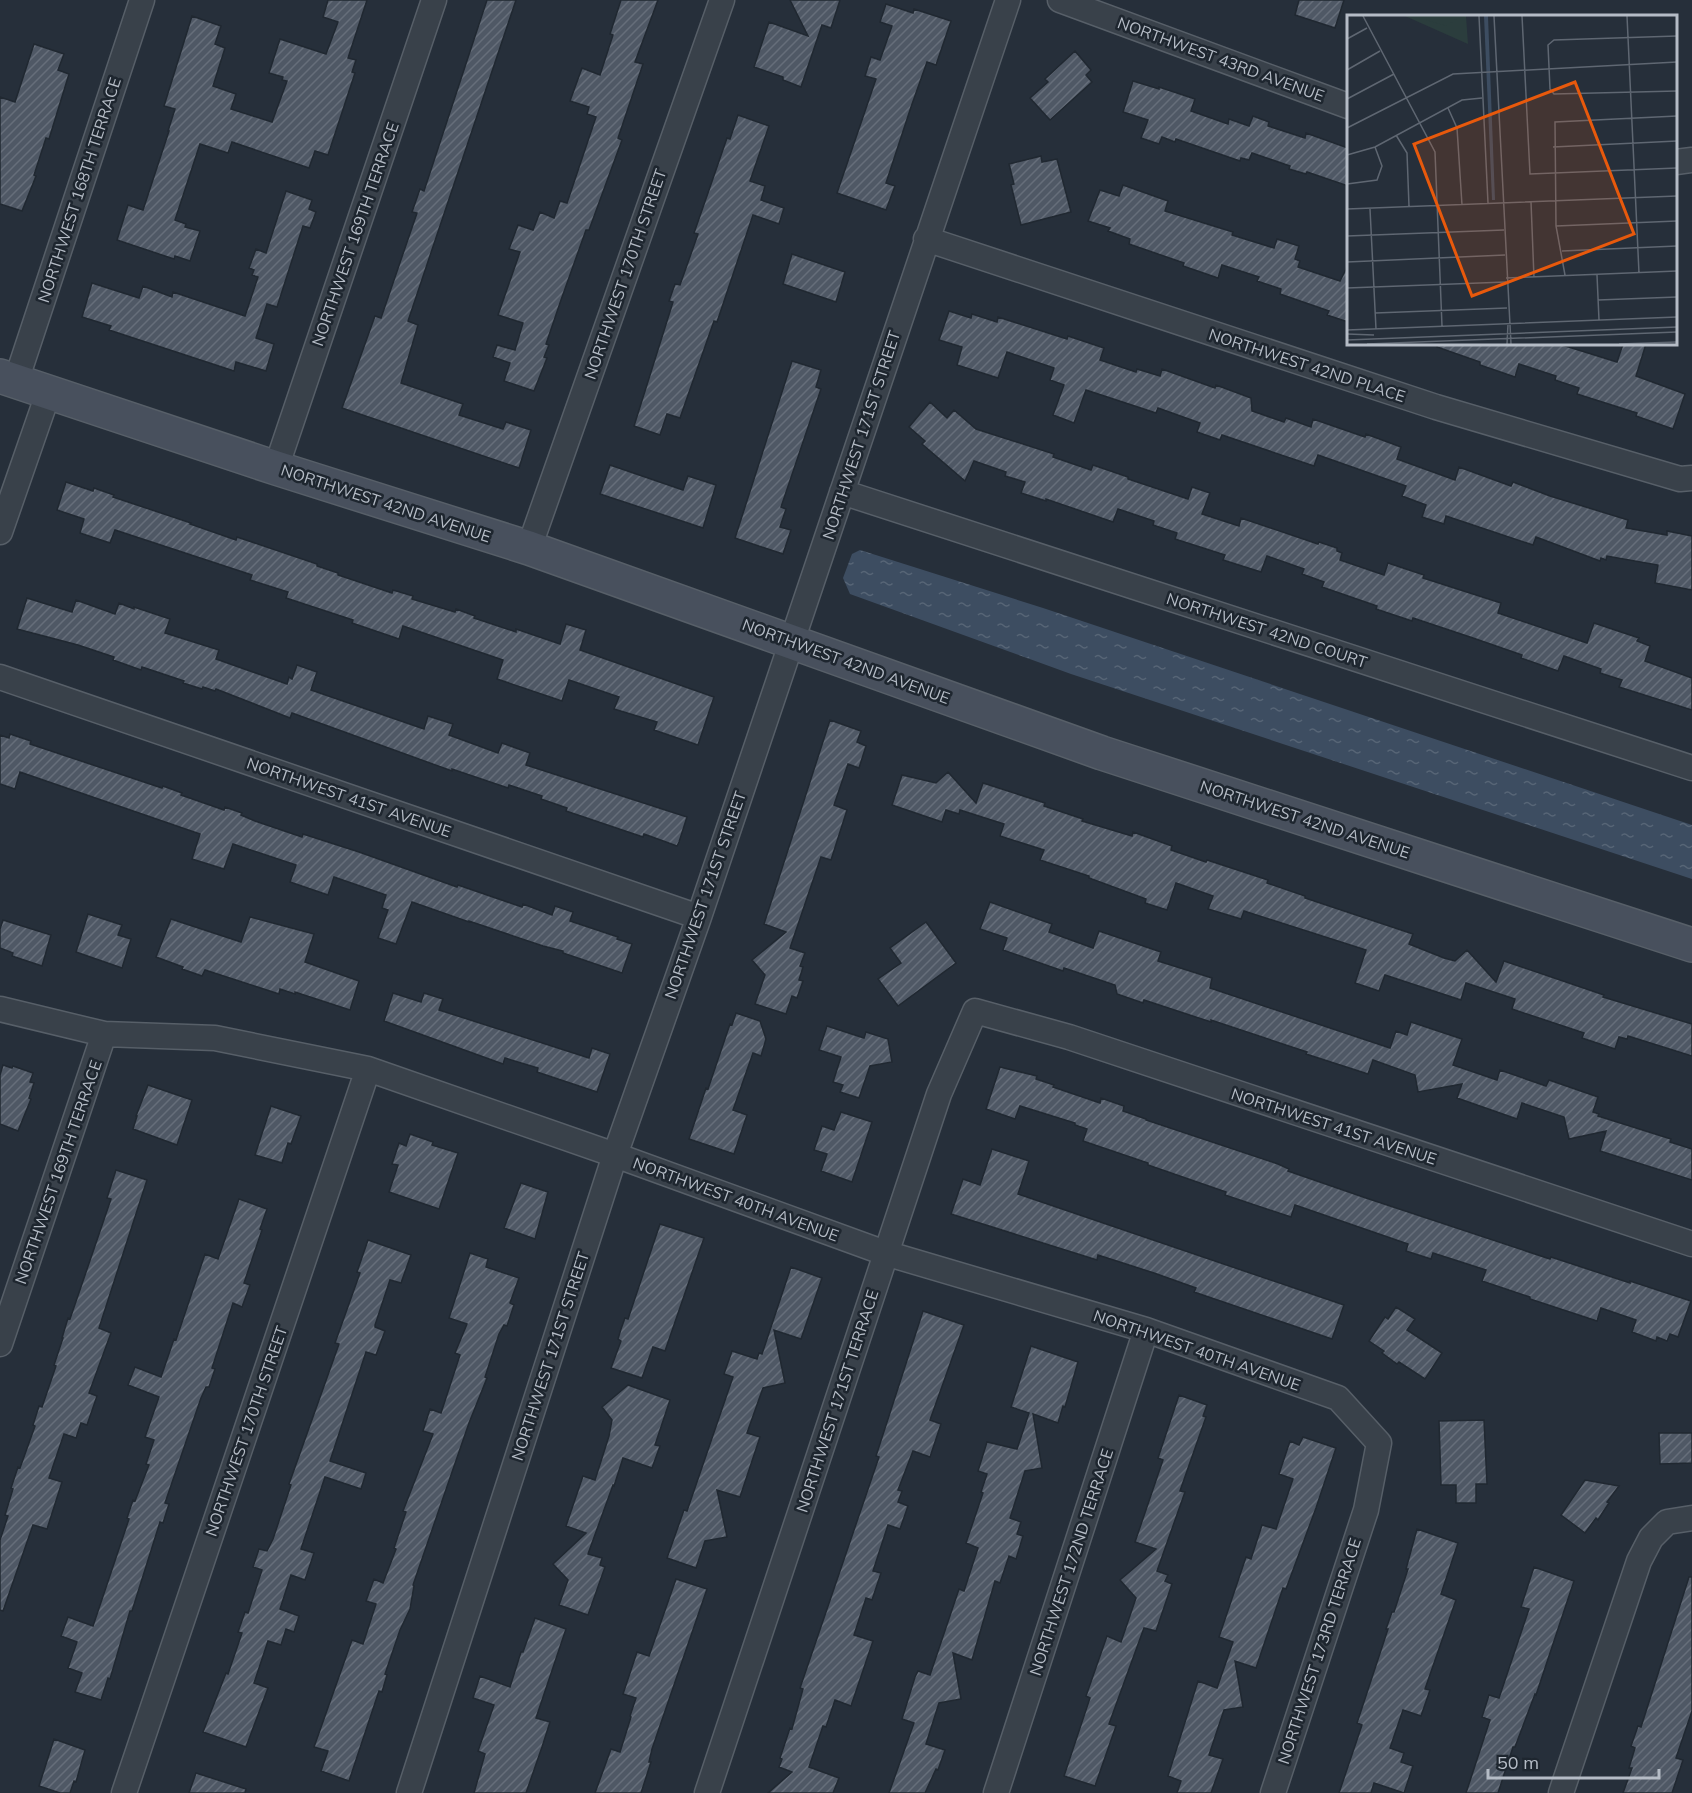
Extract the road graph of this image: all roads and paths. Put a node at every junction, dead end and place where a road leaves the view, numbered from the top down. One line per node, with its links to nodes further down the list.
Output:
1 (142, 0): 10 (street, NORTHWEST 168TH TERRACE)
2 (434, 0): 12 (street, NORTHWEST 169TH TERRACE)
3 (722, 0): 16 (street, NORTHWEST 170TH STREET)
4 (1008, 0): 9 (street, NORTHWEST 171ST STREET)
5 (1060, 0): 6 (street, NORTHWEST 43RD AVENUE)
6 (1347, 106)
7 (1692, 160): 8 (street)
8 (1677, 162)
9 (926, 239): 13 (street, NORTHWEST 42ND PLACE); 14 (street, NORTHWEST 171ST STREET)
10 (8, 378): 11 (street, NORTHWEST 42ND AVENUE)
11 (49, 391): 12 (street, NORTHWEST 42ND AVENUE); 15 (street)
12 (276, 468): 16 (street, NORTHWEST 42ND AVENUE)
13 (1692, 478)
14 (842, 492): 17 (street, NORTHWEST 171ST STREET); 19 (street, NORTHWEST 42ND COURT)
15 (0, 532)
16 (529, 548): 17 (street, NORTHWEST 42ND AVENUE)
17 (791, 641): 20 (street, NORTHWEST 171ST STREET); 21 (street, NORTHWEST 42ND AVENUE)
18 (0, 677): 20 (street, NORTHWEST 41ST AVENUE)
19 (1692, 768)
20 (699, 917): 26 (street, NORTHWEST 171ST STREET)
21 (1692, 945)
22 (0, 1009): 24 (street, NORTHWEST 40TH AVENUE)
23 (975, 1011): 27 (street, NORTHWEST 41ST AVENUE); 28 (street, NORTHWEST 171ST TERRACE)
24 (104, 1034): 25 (street, NORTHWEST 40TH AVENUE); 30 (street, NORTHWEST 169TH TERRACE)
25 (368, 1069): 26 (street, NORTHWEST 40TH AVENUE); 33 (street, NORTHWEST 170TH STREET)
26 (615, 1155): 28 (street, NORTHWEST 40TH AVENUE); 34 (street, NORTHWEST 171ST STREET)
27 (1692, 1244)
28 (885, 1253): 29 (street, NORTHWEST 40TH AVENUE); 35 (street, NORTHWEST 171ST TERRACE)
29 (1146, 1330): 31 (street, NORTHWEST 40TH AVENUE); 36 (street, NORTHWEST 172ND TERRACE)
30 (0, 1344)
31 (1366, 1510): 37 (street, NORTHWEST 173RD TERRACE)
32 (1692, 1518): 38 (street)
33 (124, 1793)
34 (409, 1793)
35 (707, 1793)
36 (996, 1793)
37 (1273, 1793)
38 (1561, 1793)

